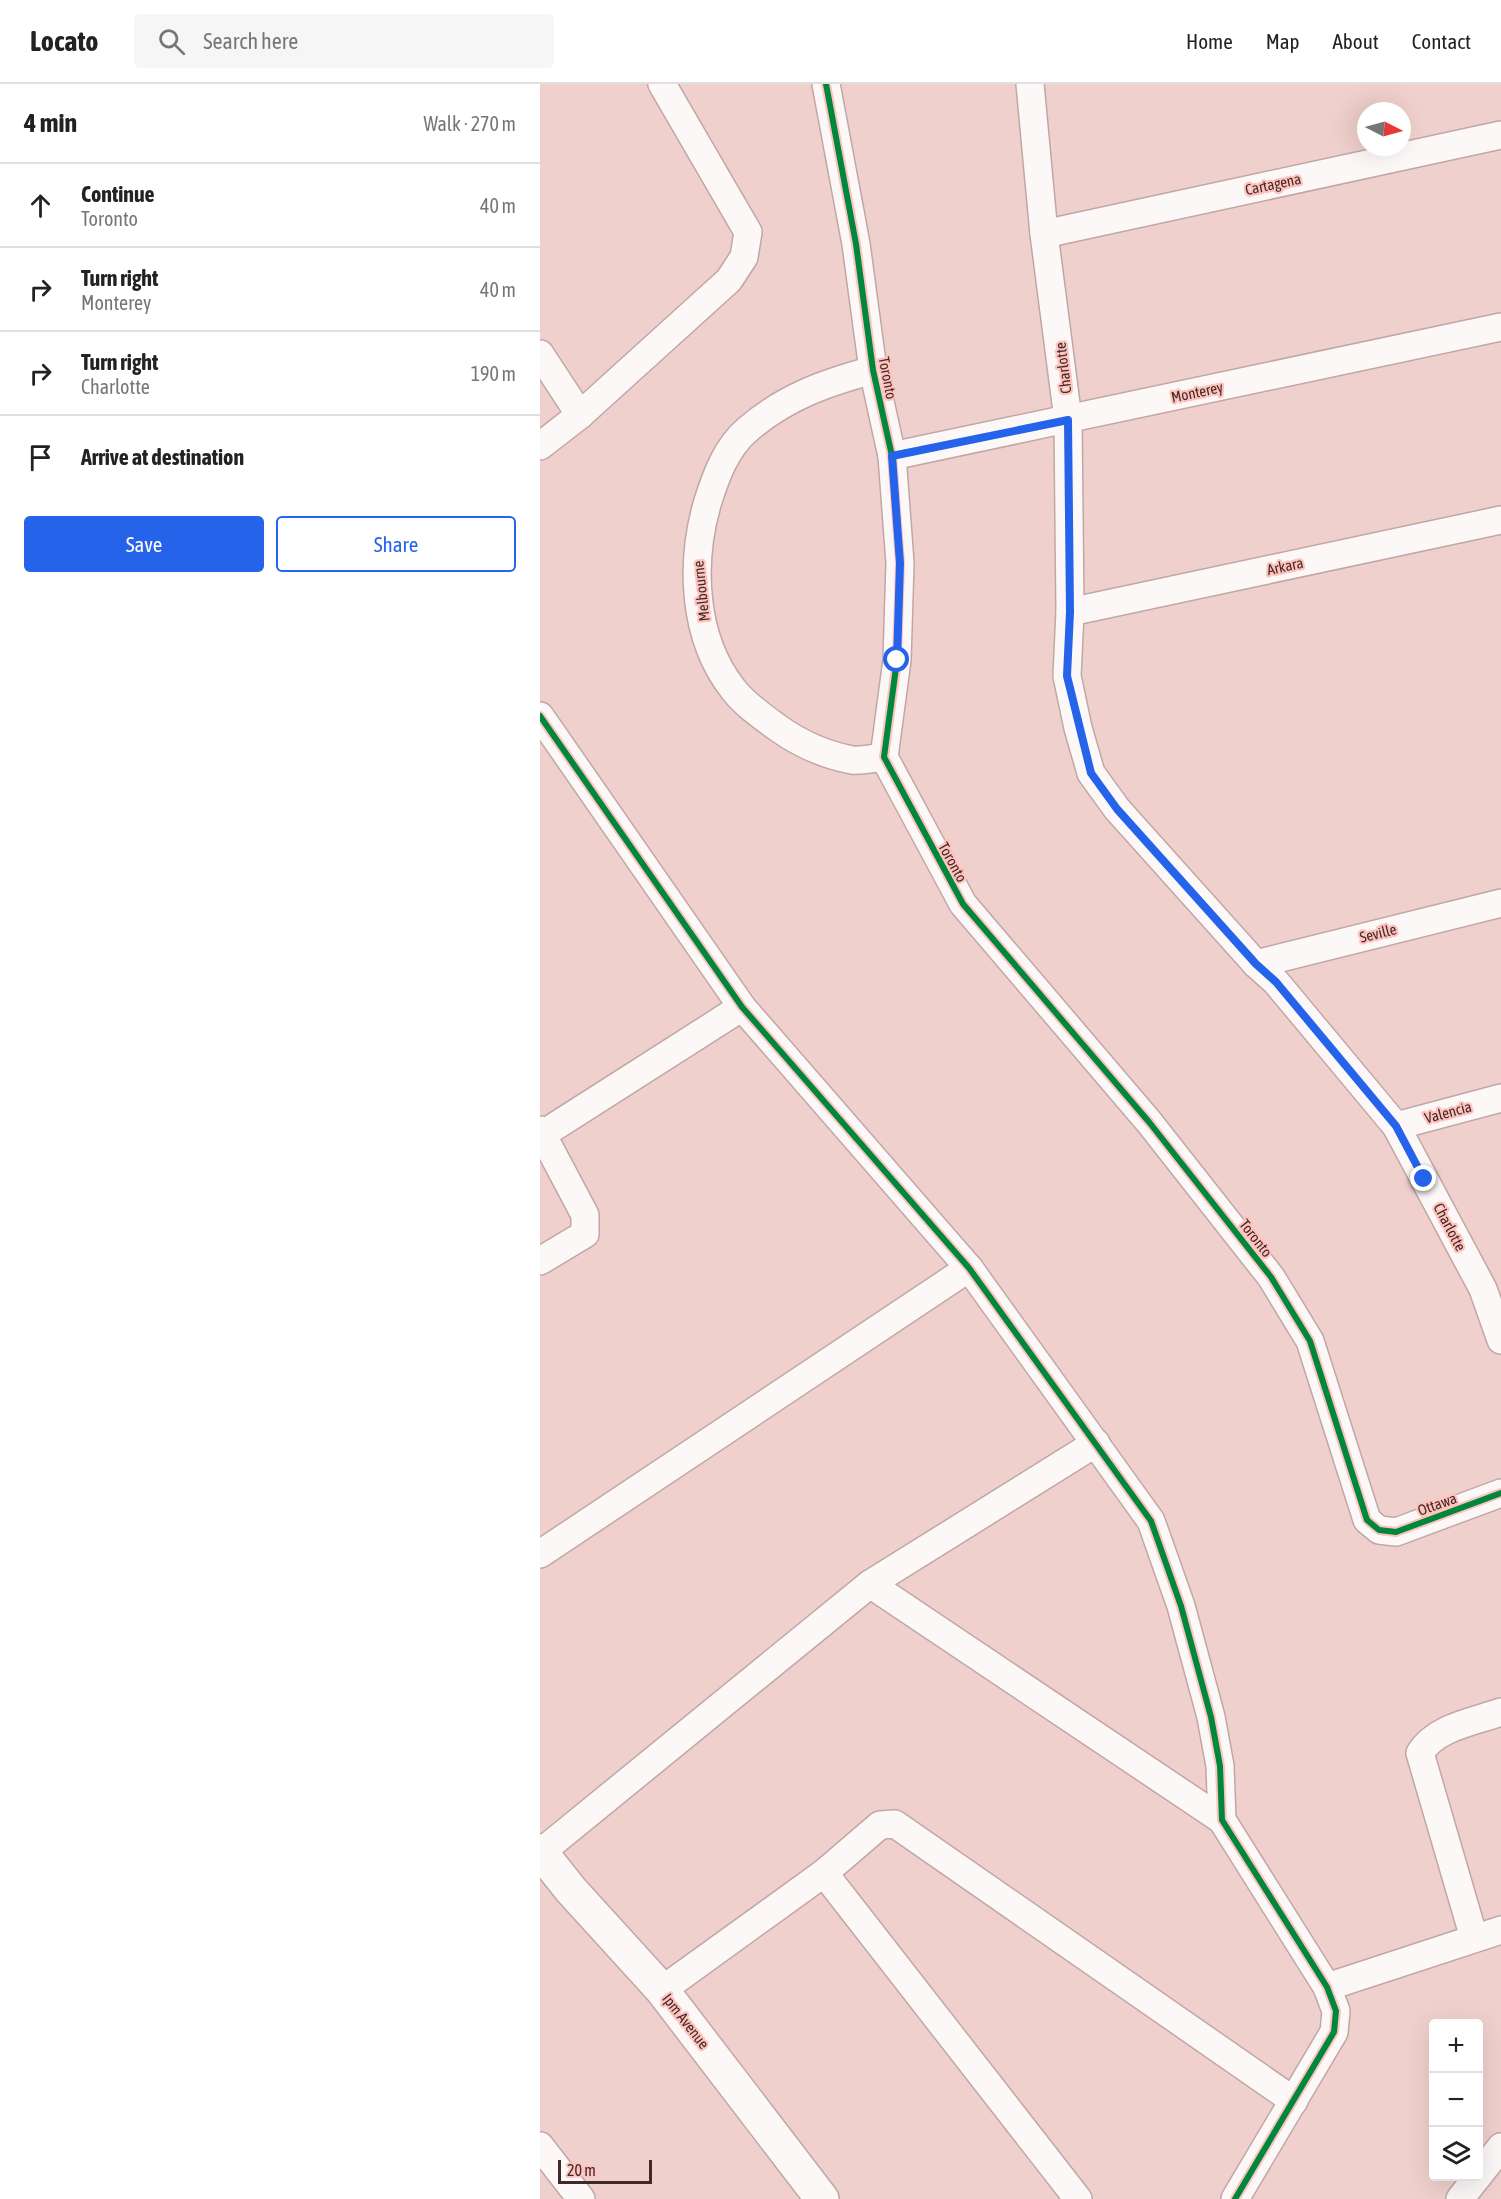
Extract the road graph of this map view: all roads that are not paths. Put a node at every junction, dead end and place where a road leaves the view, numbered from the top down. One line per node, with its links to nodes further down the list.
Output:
1 (662, 84): 9 (street)
2 (826, 84): 8 (street, Toronto)
3 (1030, 84): 5 (street, Charlotte)
4 (1501, 135): 5 (street, Cartagena)
5 (1044, 234): 10 (street, Charlotte)
6 (1501, 327): 10 (street, Monterey)
7 (540, 354): 9 (street)
8 (873, 370): 12 (street, Toronto); 17 (street, Melbourne)
9 (580, 415): 11 (street)
10 (1068, 420): 12 (street, Monterey); 14 (street, Charlotte)
11 (540, 446)
12 (892, 456): 17 (street, Toronto)
13 (1501, 520): 14 (street, Arkara)
14 (1070, 612): 19 (street, Charlotte)
15 (540, 716): 16 (street)
16 (548, 747): 20 (street)
17 (884, 757): 30 (street, Toronto)
18 (1501, 903): 19 (street, Seville)
19 (1256, 964): 22 (street, Charlotte)
20 (742, 1007): 23 (street); 25 (street)
21 (1501, 1098): 22 (street, Valencia)
22 (1396, 1126): 26 (street, Charlotte)
23 (541, 1132): 24 (street)
24 (540, 1261)
25 (969, 1268): 28 (street); 31 (street)
26 (1492, 1287): 27 (street, Charlotte)
27 (1501, 1340)
28 (1096, 1443): 32 (street); 34 (street)
29 (1501, 1493): 30 (street, Ottawa)
30 (1379, 1530)
31 (540, 1554)
32 (870, 1584): 34 (street); 35 (street)
33 (1501, 1712): 38 (street)
34 (1222, 1820): 39 (street)
35 (540, 1852): 40 (street, Ipm Avenue)
36 (824, 1873): 40 (street); 41 (street); 48 (street)
37 (1501, 1930): 38 (street)
38 (1474, 1938): 39 (street)
39 (1327, 1987): 41 (street)
40 (662, 1990): 47 (street, Ipm Avenue)
41 (1294, 2101): 49 (street)
42 (540, 2146): 46 (street)
43 (1501, 2147): 44 (street)
44 (1483, 2170)
45 (1474, 2181): 50 (street)
46 (581, 2199)
47 (822, 2199)
48 (1078, 2199)
49 (1234, 2199)
50 (1460, 2199)

